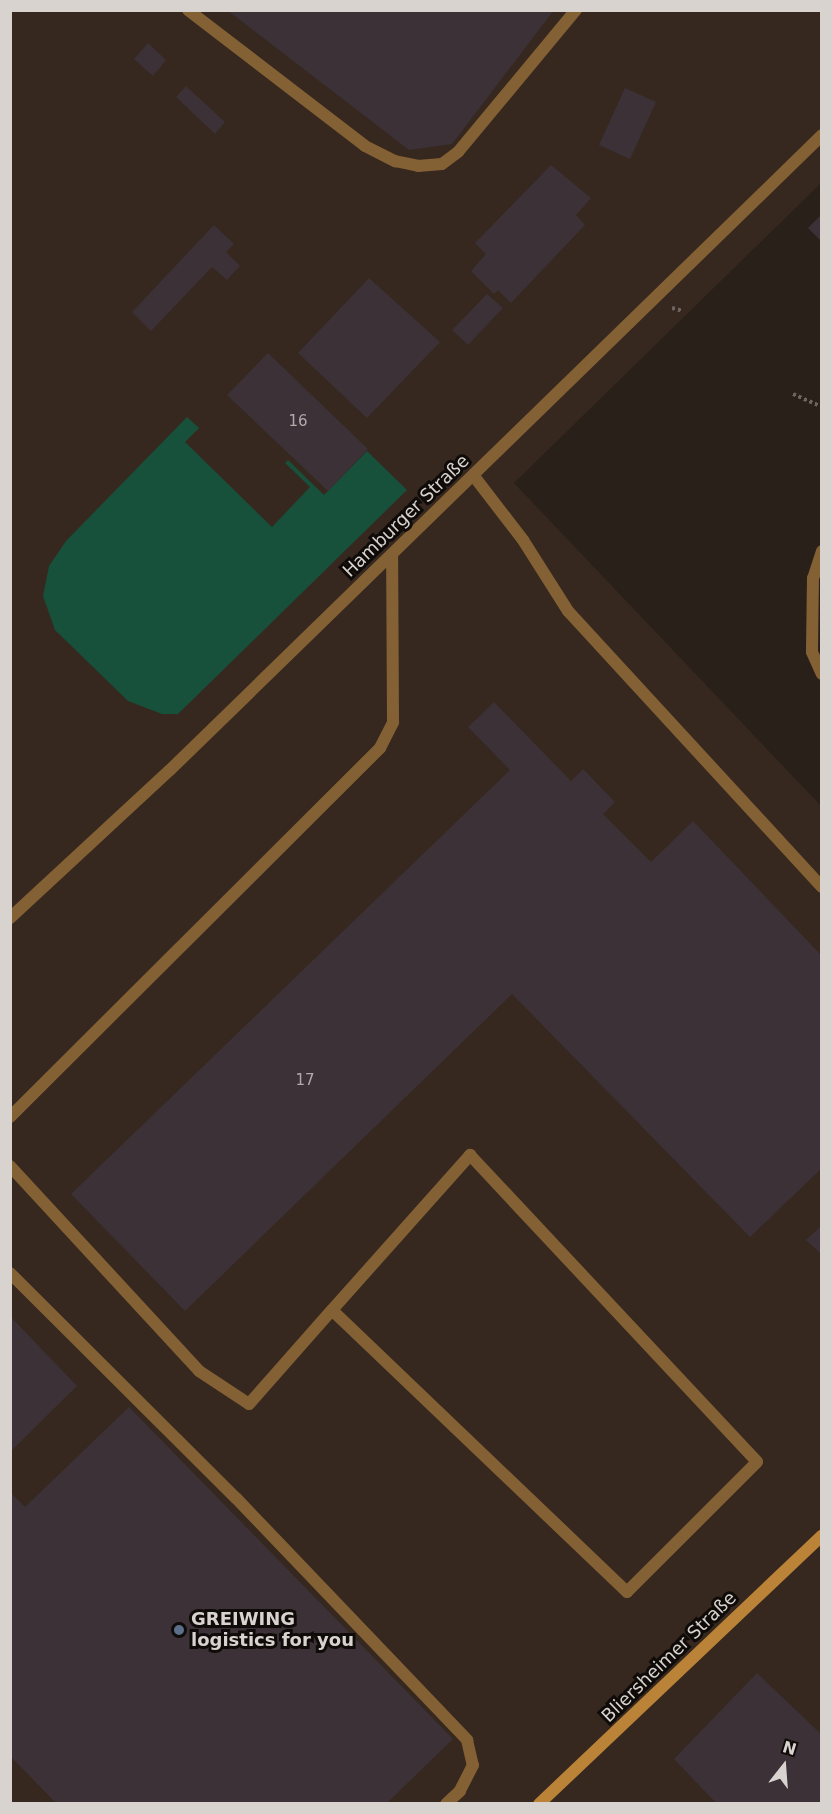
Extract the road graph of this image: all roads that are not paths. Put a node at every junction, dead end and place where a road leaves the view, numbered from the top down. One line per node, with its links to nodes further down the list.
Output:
1 (188, 10): 2 (street)
2 (576, 10)
3 (822, 135): 4 (street, Hamburger Straße)
4 (473, 475): 6 (street, Hamburger Straße); 8 (street)
5 (822, 551): 7 (street)
6 (392, 554): 9 (street, Hamburger Straße); 10 (street)
7 (822, 674)
8 (822, 887)
9 (10, 918)
10 (10, 1117)
11 (10, 1166): 13 (street)
12 (10, 1273): 15 (street)
13 (332, 1310): 13 (street)
14 (822, 1534): 16 (street, Bliersheimer Straße)
15 (446, 1803)
16 (538, 1803)

